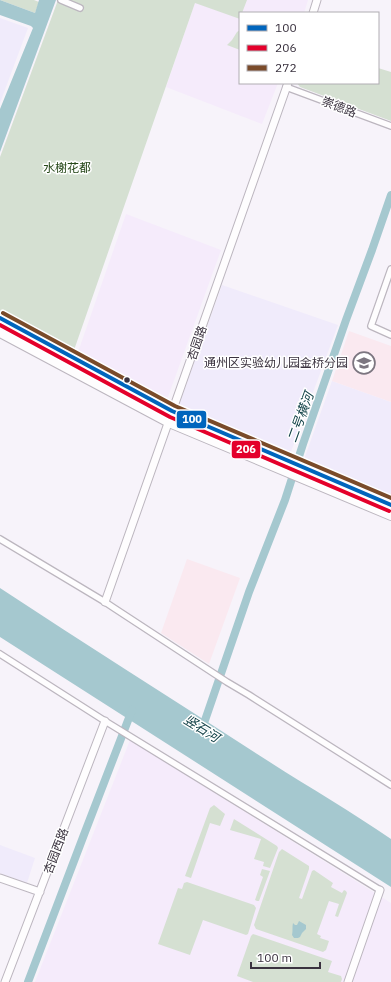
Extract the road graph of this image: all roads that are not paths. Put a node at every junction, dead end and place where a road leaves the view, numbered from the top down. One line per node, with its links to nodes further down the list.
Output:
1 (61, 0): 3 (street)
2 (317, 0): 4 (street)
3 (80, 8)
4 (312, 12)
5 (287, 85): 6 (street, 崇德路); 11 (street, 杏园路)
6 (391, 126)
7 (391, 269): 10 (street)
8 (0, 318): 11 (main road)
9 (0, 333): 12 (main road)
10 (391, 335)
11 (172, 412): 12 (street, 杏园路); 13 (main road)
12 (169, 423): 14 (main road); 16 (street, 杏园路)
13 (391, 505)
14 (391, 516)
15 (0, 539): 16 (street)
16 (105, 602): 19 (street)
17 (0, 654): 18 (street)
18 (105, 720): 21 (street); 22 (street, 杏园西路)
19 (391, 785)
20 (0, 878): 22 (street)
21 (380, 890): 24 (street)
22 (40, 892): 23 (street, 杏园西路)
23 (5, 982)
24 (348, 982)

